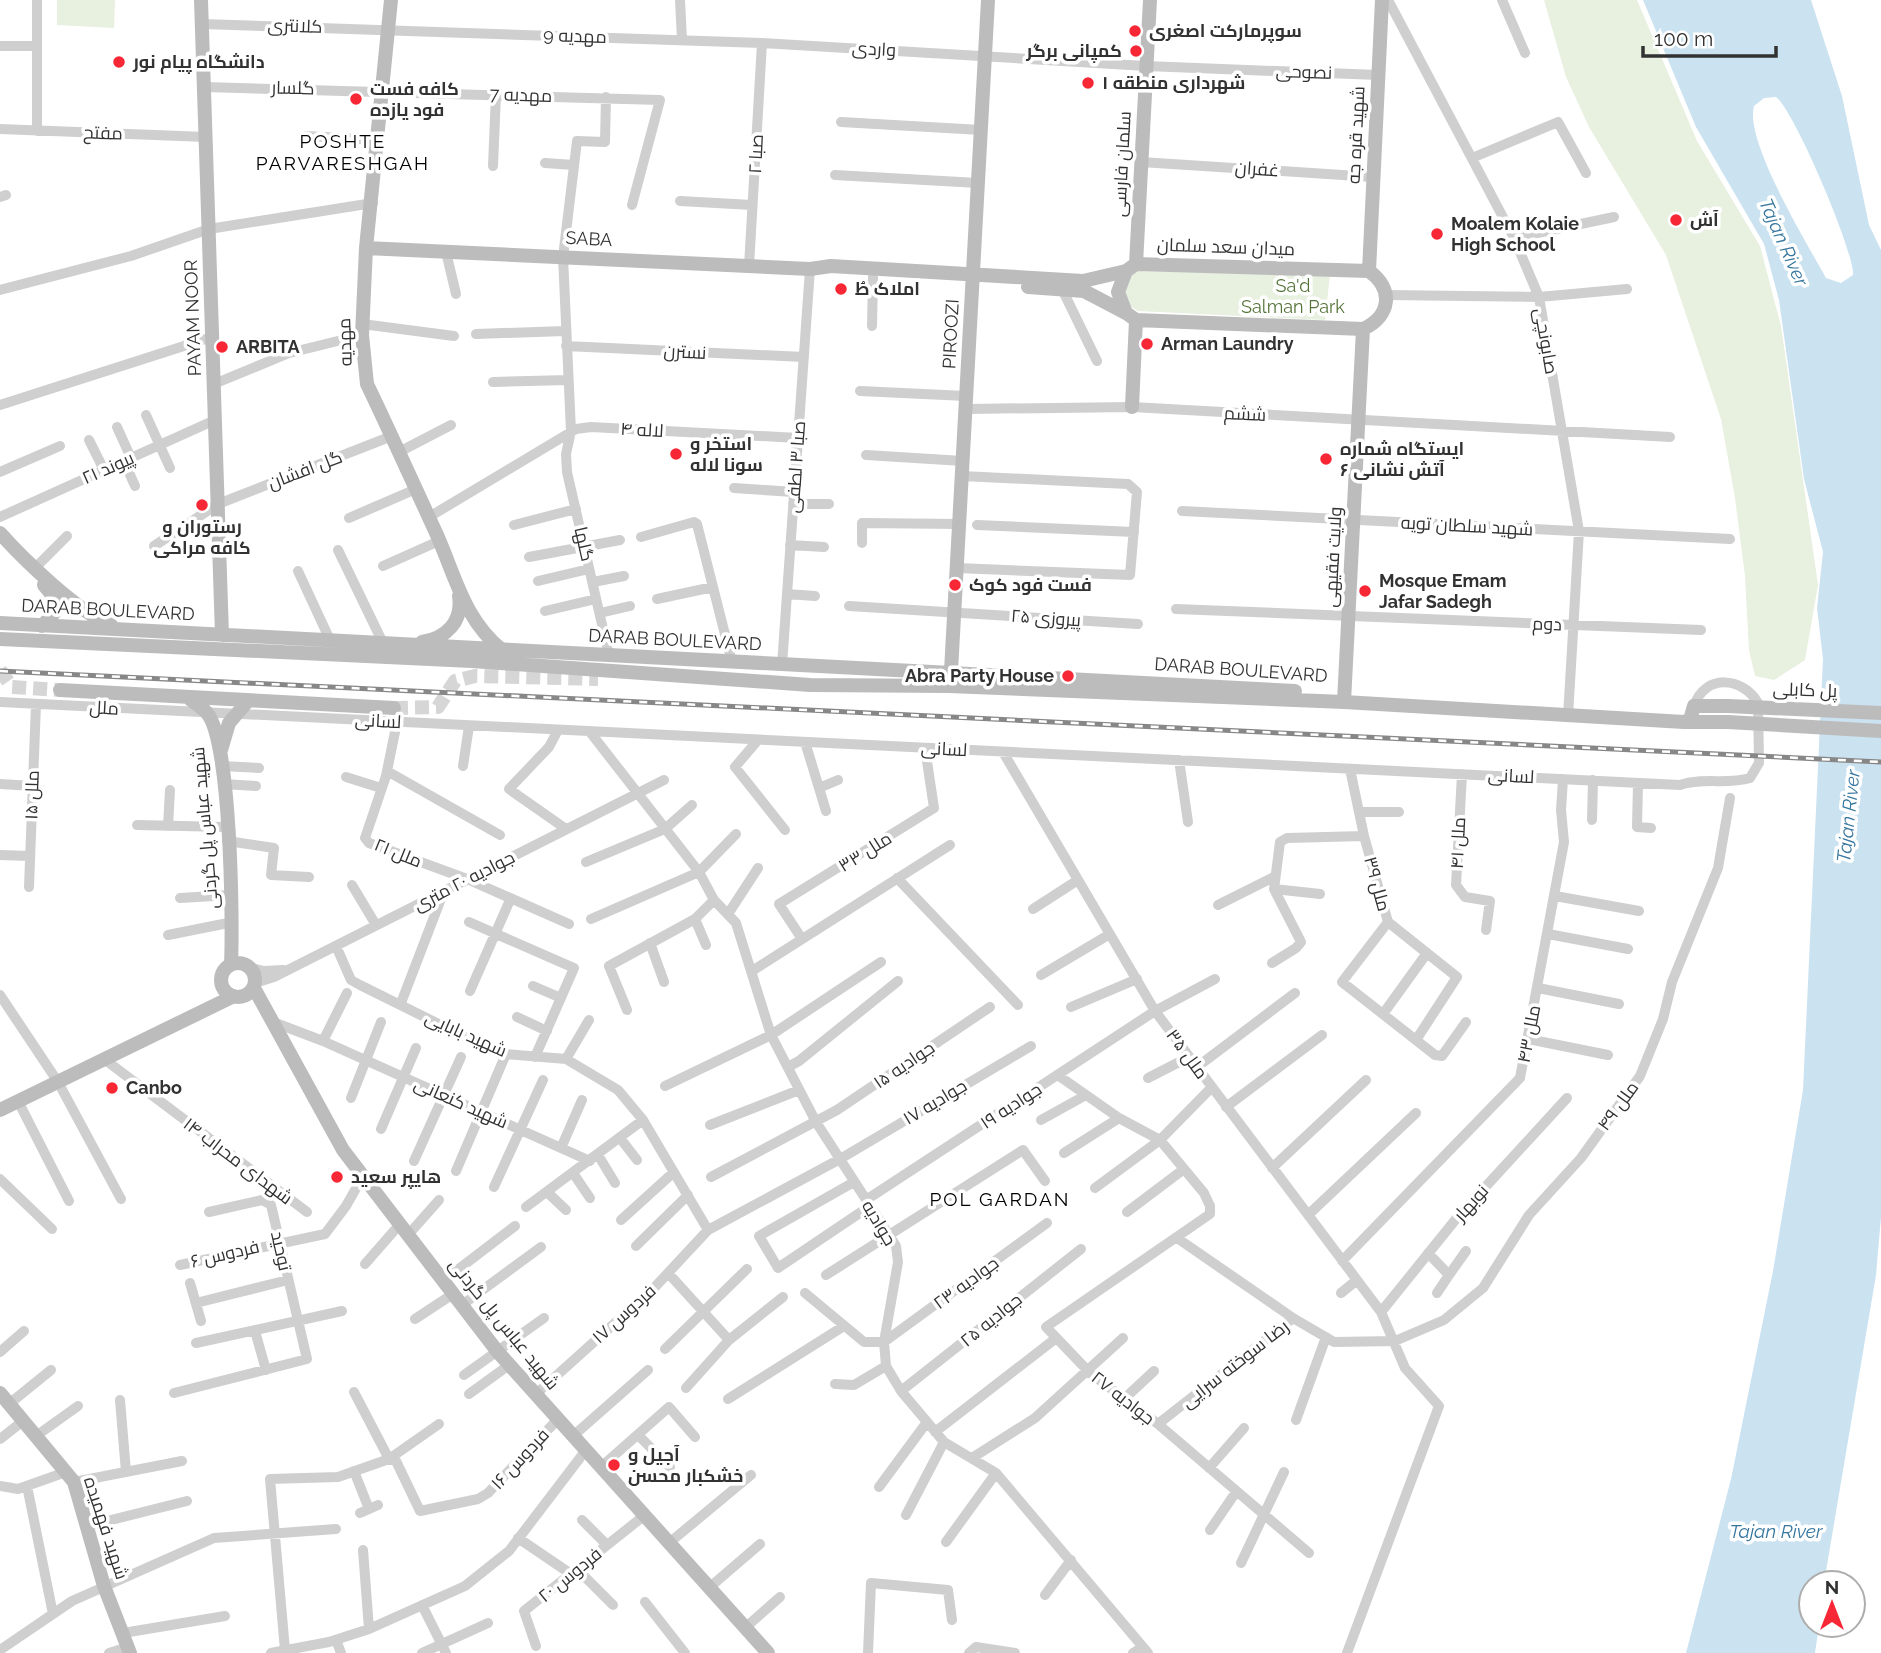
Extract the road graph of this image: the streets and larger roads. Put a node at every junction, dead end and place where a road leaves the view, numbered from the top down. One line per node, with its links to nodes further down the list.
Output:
1 (37, 0): 15 (street)
2 (201, 0): 10 (street, PAYAM NOOR)
3 (391, 0): 11 (street, مهدیه)
4 (680, 0): 12 (street)
5 (988, 0): 17 (street, PIROOZI)
6 (1150, 0): 19 (street, سلمان فارسی)
7 (1382, 0): 20 (street, شهید قره جه)
8 (1388, 0): 32 (street, صابونچی)
9 (1502, 0): 16 (street)
10 (202, 24): 11 (street, کلانتری); 21 (street, PAYAM NOOR)
11 (387, 29): 12 (street, مهدیه 9); 22 (street, مهدیه)
12 (682, 40): 13 (street, مهدیه 9)
13 (762, 43): 17 (street, واردی); 44 (street, صبا ۲)
14 (0, 46): 15 (street)
15 (37, 46): 28 (street)
16 (1525, 53)
17 (985, 54): 18 (street, واردی); 27 (street, PIROOZI)
18 (1063, 60): 19 (street, نصوحی)
19 (1146, 66): 20 (street, نصوحی); 33 (street, سلمان فارسی)
20 (1378, 75): 39 (street, شهید قره جه)
21 (204, 87): 22 (street, گلسار); 30 (street, PAYAM NOOR)
22 (382, 90): 23 (street, مهدیه 7); 31 (street, مهدیه)
23 (496, 94): 24 (street, مهدیه 7); 36 (street)
24 (606, 97): 35 (street, گلها); 43 (street, مهدیه 7)
25 (841, 122): 27 (street)
26 (0, 129): 28 (street, مفتح)
27 (981, 130): 40 (street, PIROOZI)
28 (37, 131): 30 (street, مفتح)
29 (306, 136): 31 (street)
30 (206, 137): 46 (street, PAYAM NOOR)
31 (377, 140): 42 (street, مهدیه)
32 (1472, 158): 37 (street); 47 (street, صابونچی)
33 (1141, 162): 39 (street, غفران); 52 (street, سلمان فارسی)
34 (545, 163): 35 (street)
35 (574, 165): 50 (street, گلها)
36 (493, 166)
37 (1587, 173)
38 (835, 175): 40 (street)
39 (1373, 177): 54 (street, شهید قره جه)
40 (978, 183): 56 (street, PIROOZI)
41 (680, 201): 44 (street)
42 (373, 203): 46 (street); 48 (street, مهدیه)
43 (632, 205)
44 (752, 205): 51 (street, صبا ۲)
45 (1614, 217): 47 (street)
46 (209, 229): 59 (street); 70 (street, PAYAM NOOR)
47 (1514, 238): 62 (street, صابونچی)
48 (366, 248): 49 (street, SABA); 65 (street, مهدیه)
49 (446, 251): 50 (street, SABA); 60 (street)
50 (563, 257): 51 (street, SABA); 67 (street, گلها)
51 (749, 266): 53 (street, SABA)
52 (1131, 267): 54 (street, میدان سعد سلمان); 56 (street, SABA); 63 (street)
53 (810, 269): 55 (street, SABA); 56 (street, SABA); 72 (street, صبا ۳ لطفی)
54 (1369, 271): 61 (street)
55 (873, 277): 56 (street, SABA); 64 (street)
56 (973, 278): 57 (street, SABA); 78 (street, PIROOZI)
57 (1062, 289): 63 (street, SABA); 73 (street)
58 (1627, 289): 62 (street)
59 (0, 290)
60 (456, 294)
61 (1387, 295): 62 (street); 66 (street)
62 (1539, 297): 87 (street, صابونچی)
63 (1131, 316): 66 (street); 80 (street)
64 (872, 326)
65 (362, 329): 69 (street); 76 (street); 88 (street, مهدیه)
66 (1363, 329): 83 (street, ولایت فقیهی)
67 (565, 331): 68 (street); 71 (street, گلها)
68 (476, 334)
69 (454, 336)
70 (212, 337): 76 (street, PAYAM NOOR); 79 (street)
71 (566, 346): 72 (street, نسترن); 74 (street, گلها)
72 (804, 357): 90 (street, صبا ۳ لطفی)
73 (1097, 361)
74 (568, 380): 75 (street); 86 (street, گلها)
75 (493, 382)
76 (214, 384): 82 (street, PAYAM NOOR)
77 (860, 391): 78 (street, ششم)
78 (966, 402): 80 (street, ششم); 98 (street, PIROOZI)
79 (0, 405)
80 (1132, 407): 83 (street, ششم)
81 (146, 415): 92 (street)
82 (215, 420): 92 (street, پیوند ۲۱); 105 (street, PAYAM NOOR)
83 (1359, 421): 87 (street, ششم); 113 (street, ولایت فقیهی)
84 (451, 425): 94 (street)
85 (117, 427): 96 (street)
86 (571, 431): 90 (street, لاله ۴); 108 (street, گلها); 111 (street)
87 (1562, 431): 89 (street, ششم); 117 (street, صابونچی)
88 (392, 436): 94 (street, مهدیه); 105 (street, گل افشان)
89 (1670, 437)
90 (798, 438): 104 (street, صبا ۳ لطفی)
91 (89, 440): 99 (street)
92 (160, 445): 96 (street, پیوند ۲۱); 97 (street)
93 (60, 446): 100 (street)
94 (399, 452): 103 (street, مهدیه)
95 (866, 455): 98 (street)
96 (127, 459): 99 (street, پیوند ۲۱); 101 (street)
97 (170, 468)
98 (962, 468): 115 (street, PIROOZI); 118 (street)
99 (104, 470): 110 (street, پیوند ۲۱)
100 (0, 472)
101 (135, 486)
102 (734, 488): 104 (street)
103 (416, 489): 111 (street, مهدیه); 112 (street)
104 (794, 492): 106 (street, صبا ۳ لطفی)
105 (218, 504): 127 (street, گل افشان); 162 (street, PAYAM NOOR)
106 (793, 504): 107 (street); 126 (street, صبا ۳ لطفی)
107 (829, 504)
108 (576, 509): 114 (street); 128 (street, گلها)
109 (1182, 511): 113 (street, شهید سلطان تویه)
110 (0, 517)
111 (429, 517): 124 (street, مهدیه)
112 (349, 518)
113 (1354, 520): 117 (street, شهید سلطان تویه); 155 (street, ولایت فقیهی)
114 (514, 524)
115 (960, 524): 125 (street); 135 (street, PIROOZI)
116 (976, 525): 118 (street)
117 (1579, 531): 122 (street, شهید سلطان تویه); 159 (street, صابونچی)
118 (1135, 532): 135 (street)
119 (0, 533): 131 (street)
120 (67, 536): 134 (street)
121 (641, 537): 141 (street)
122 (1730, 539)
123 (620, 540): 128 (street)
124 (439, 541): 133 (street); 142 (street, مهدیه)
125 (862, 543)
126 (790, 544): 129 (street); 143 (street, صبا ۳ لطفی)
127 (154, 545)
128 (584, 547): 132 (street); 136 (street, گلها)
129 (824, 547)
130 (338, 550): 165 (street)
131 (21, 557): 134 (street); 153 (street)
132 (529, 557)
133 (383, 566)
134 (36, 567): 145 (street)
135 (957, 568): 152 (street, PIROOZI)
136 (589, 569): 139 (street); 140 (street, گلها)
137 (298, 570): 164 (street)
138 (624, 576): 140 (street)
139 (538, 581)
140 (593, 583): 146 (street, گلها)
141 (713, 587): 147 (street); 169 (street)
142 (457, 588): 166 (street); 167 (street, مهدیه)
143 (787, 594): 144 (street); 171 (street, صبا ۳ لطفی)
144 (815, 596)
145 (72, 599): 153 (street); 160 (street)
146 (596, 599): 151 (street); 154 (street, گلها)
147 (657, 599)
148 (630, 606): 154 (street)
149 (849, 606): 152 (street, پیروزی ۲۵)
150 (1176, 609): 155 (street, دوم)
151 (544, 611)
152 (955, 611): 157 (street, پیروزی ۲۵); 173 (street, PIROOZI)
153 (55, 612): 158 (street)
154 (600, 613): 168 (street, گلها)
155 (1349, 616): 159 (street, دوم); 182 (street, ولایت فقیهی)
156 (0, 623): 158 (street, DARAB BOULEVARD)
157 (1138, 624)
158 (42, 625): 160 (street, DARAB BOULEVARD)
159 (1576, 625): 161 (street, دوم); 189 (street, صابونچی)
160 (121, 629): 162 (street, DARAB BOULEVARD)
161 (1701, 630)
162 (222, 635): 164 (street, DARAB BOULEVARD)
163 (0, 639): 174 (street, DARAB BOULEVARD)
164 (330, 640): 165 (street, DARAB BOULEVARD)
165 (383, 643): 166 (street, DARAB BOULEVARD)
166 (409, 644): 167 (street, DARAB BOULEVARD)
167 (502, 650): 168 (street, DARAB BOULEVARD)
168 (609, 655): 169 (street, DARAB BOULEVARD)
169 (732, 663): 170 (street, DARAB BOULEVARD)
170 (758, 664): 171 (street, DARAB BOULEVARD); 176 (street)
171 (782, 665): 172 (street, DARAB BOULEVARD)
172 (801, 667): 173 (street, DARAB BOULEVARD); 177 (street)
173 (951, 671): 182 (street, DARAB BOULEVARD)
174 (680, 675): 175 (street); 176 (street, DARAB BOULEVARD)
175 (598, 679)
176 (757, 681): 177 (street, DARAB BOULEVARD)
177 (801, 684): 182 (street, DARAB BOULEVARD)
178 (60, 690): 179 (street)
179 (190, 699): 181 (street); 186 (street)
180 (0, 702): 183 (street, ملل)
181 (247, 702): 187 (street); 188 (street)
182 (1344, 702): 189 (street, DARAB BOULEVARD)
183 (36, 704): 186 (street, ملل); 215 (street, ملل ۱۵)
184 (1694, 706): 185 (street, پل کابلی, bridge); 190 (street); 212 (street, لسانی)
185 (1881, 713)
186 (209, 714): 187 (street, لسانی); 198 (street, شهید عباس پل گردنی)
187 (235, 714): 188 (street, لسانی); 198 (street)
188 (395, 715): 191 (street, لسانی); 205 (street, ملل ۲۱)
189 (1569, 716): 190 (street, DARAB BOULEVARD)
190 (1684, 722): 193 (street, پل کابلی, bridge)
191 (469, 726): 192 (street, لسانی); 202 (street)
192 (558, 730): 194 (street, لسانی); 231 (street)
193 (1881, 731)
194 (590, 732): 195 (street, لسانی); 220 (street, جوادیه)
195 (758, 740): 196 (street, لسانی); 233 (street)
196 (805, 742): 197 (street, لسانی); 218 (street)
197 (925, 748): 199 (street, لسانی); 275 (street, ملل ۳۳)
198 (221, 750): 201 (street, شهید عباس پل گردنی)
199 (1003, 752): 200 (street, لسانی); 248 (street, ملل ۳۵)
200 (1179, 760): 204 (street, لسانی); 227 (street)
201 (222, 766): 203 (street); 214 (street, شهید عباس پل گردنی)
202 (463, 766)
203 (259, 768)
204 (1350, 769): 206 (street, لسانی); 224 (street, ملل ۳۹)
205 (387, 771): 217 (street, ملل ۲۱); 236 (street)
206 (1462, 774): 208 (street, لسانی); 270 (street, ملل ۴۱)
207 (346, 778): 217 (street)
208 (1563, 779): 211 (street, لسانی); 255 (street, ملل ۴۳)
209 (664, 780): 220 (street, جوادیه ۲۰ متری)
210 (838, 780): 218 (street)
211 (1593, 780): 212 (street, لسانی); 226 (street)
212 (1638, 783): 230 (street)
213 (0, 784): 215 (street)
214 (223, 784): 216 (street); 234 (street, شهید عباس پل گردنی)
215 (33, 786): 240 (street, ملل ۱۵)
216 (256, 786)
217 (382, 788): 247 (street, ملل ۲۱)
218 (819, 788): 223 (street)
219 (170, 790): 229 (street)
220 (637, 793): 231 (street, جوادیه ۲۰ متری); 232 (street, جوادیه)
221 (1730, 798): 440 (street, ملل ۴۹)
222 (692, 805): 232 (street)
223 (826, 811)
224 (1359, 812): 225 (street); 237 (street, ملل ۳۹)
225 (1399, 813)
226 (1592, 820)
227 (1188, 821)
228 (137, 825): 229 (street)
229 (168, 826): 234 (street)
230 (1651, 828)
231 (566, 829): 247 (street, جوادیه ۲۰ متری)
232 (665, 830): 241 (street); 243 (street, جوادیه)
233 (785, 830)
234 (227, 834): 244 (street); 254 (street, شهید عباس پل گردنی)
235 (736, 834): 243 (street)
236 (500, 835)
237 (1364, 836): 245 (street); 266 (street, ملل ۳۹)
238 (950, 845): 246 (street)
239 (0, 855): 240 (street)
240 (30, 856): 250 (street, ملل ۱۵)
241 (586, 862)
242 (758, 868): 262 (street)
243 (699, 872): 258 (street, جوادیه); 263 (street)
244 (309, 877)
245 (1274, 877): 251 (street); 259 (street)
246 (897, 878): 275 (street); 304 (street)
247 (467, 879): 252 (street, جوادیه ۲۰ متری); 257 (street)
248 (1078, 880): 260 (street); 272 (street, ملل ۳۵)
249 (352, 885): 268 (street)
250 (29, 887)
251 (1274, 889): 253 (street); 282 (street)
252 (444, 891): 268 (street, جوادیه ۲۰ متری); 302 (street)
253 (1320, 894)
254 (231, 895): 256 (street); 269 (street, شهید عباس پل گردنی)
255 (1555, 896): 261 (street); 273 (street, ملل ۴۳)
256 (180, 898)
257 (510, 900): 267 (street); 271 (street)
258 (714, 900): 262 (street, جوادیه); 264 (street)
259 (1218, 905)
260 (1032, 909)
261 (1639, 911)
262 (728, 915): 286 (street, جوادیه)
263 (591, 919)
264 (695, 919): 276 (street); 277 (street)
265 (470, 922): 271 (street)
266 (1388, 922): 280 (street, ملل ۳۹); 310 (street)
267 (569, 924)
268 (376, 925): 278 (street, جوادیه ۲۰ متری)
269 (233, 927): 274 (street); 283 (street, شهید عباس پل گردنی); 284 (street)
270 (1486, 930)
271 (495, 933): 296 (street); 301 (street)
272 (1110, 934): 287 (street); 288 (street, ملل ۳۵)
273 (1548, 934): 279 (street); 295 (street, ملل ۴۳)
274 (168, 935)
275 (802, 939): 286 (street)
276 (650, 943): 292 (street); 307 (street)
277 (706, 945)
278 (336, 946): 285 (street, جوادیه ۲۰ متری); 302 (street, شهید بابایی)
279 (1628, 949)
280 (1427, 953): 310 (street); 320 (street, ملل ۳۹)
281 (881, 962): 317 (street)
282 (1272, 963)
283 (231, 964): 284 (street); 291 (street)
284 (249, 967): 285 (street); 293 (street)
285 (291, 968): 293 (street, جوادیه ۲۰ متری)
286 (752, 971): 317 (street, جوادیه)
287 (1041, 975)
288 (1136, 979): 306 (street); 308 (street, ملل ۳۵)
289 (1215, 979): 308 (street, جوادیه ۱۹)
290 (898, 981): 332 (street)
291 (221, 982): 300 (street); 309 (street)
292 (664, 982)
293 (254, 985): 300 (street); 312 (street, شهید عباس پل گردنی)
294 (533, 986): 301 (street)
295 (1538, 988): 303 (street); 319 (street, ملل ۴۳)
296 (470, 991)
297 (347, 993): 321 (street)
298 (1295, 993): 333 (street)
299 (0, 995): 339 (street)
300 (234, 996): 309 (street)
301 (561, 998): 316 (street)
302 (401, 1003): 324 (street, شهید بابایی)
303 (1619, 1004)
304 (1018, 1005)
305 (990, 1007): 356 (street, جوادیه ۱۵)
306 (1071, 1007)
307 (627, 1010)
308 (1155, 1011): 328 (street, ملل ۳۵); 334 (street, جوادیه ۱۹)
309 (194, 1014): 329 (street)
310 (1382, 1014): 320 (street)
311 (517, 1017): 316 (street)
312 (269, 1020): 321 (street, شهید کنعانی); 373 (street, شهید عباس پل گردنی)
313 (589, 1020): 330 (street)
314 (381, 1022): 331 (street)
315 (1466, 1022): 320 (street)
316 (547, 1031): 327 (street)
317 (771, 1035): 332 (street, جوادیه); 340 (street)
318 (1322, 1035): 349 (street)
319 (1528, 1038): 325 (street); 408 (street, ملل ۴۳)
320 (1416, 1040)
321 (323, 1041): 331 (street, شهید کنعانی)
322 (1031, 1046): 365 (street, جوادیه ۱۷)
323 (416, 1048): 335 (street)
324 (506, 1054): 327 (street, شهید بابایی); 351 (street)
325 (1608, 1055)
326 (461, 1057): 343 (street)
327 (535, 1057): 330 (street, شهید بابایی)
328 (1189, 1057): 333 (street, ملل ۳۵); 336 (street)
329 (104, 1059): 339 (street); 391 (street, شهدای محراب ۱۴)
330 (566, 1059): 355 (street, شهید بابایی)
331 (367, 1060): 335 (street, شهید کنعانی); 345 (street)
332 (788, 1067): 342 (street, جوادیه)
333 (1197, 1067): 341 (street, ملل ۳۵)
334 (1059, 1076): 344 (street); 387 (street, جوادیه ۱۹)
335 (403, 1077): 343 (street, شهید کنعانی); 358 (street)
336 (1148, 1077)
337 (543, 1080): 359 (street)
338 (1366, 1080): 368 (street)
339 (58, 1082): 348 (street); 384 (street)
340 (665, 1086)
341 (1212, 1087): 349 (street, ملل ۳۵); 361 (street)
342 (799, 1090): 356 (street, جوادیه); 357 (street)
343 (443, 1095): 351 (street, شهید کنعانی); 367 (street)
344 (1086, 1095): 353 (street); 354 (street)
345 (351, 1098)
346 (1567, 1098): 407 (street, نوبهار)
347 (582, 1100): 362 (street)
348 (18, 1101): 350 (street); 386 (street)
349 (1226, 1107): 368 (street, ملل ۳۵)
350 (0, 1110)
351 (482, 1112): 359 (street, شهید کنعانی); 370 (street)
352 (1416, 1114): 393 (street)
353 (1119, 1118): 361 (street); 363 (street)
354 (1041, 1119)
355 (643, 1120): 360 (street); 371 (street, شهید بابایی)
356 (816, 1122): 365 (street, جوادیه); 374 (street, جوادیه ۱۵)
357 (710, 1125)
358 (381, 1129)
359 (520, 1129): 362 (street, شهید کنعانی); 379 (street)
360 (620, 1138): 364 (street); 366 (street)
361 (1160, 1140): 369 (street); 380 (street)
362 (561, 1148): 364 (street, شهید کنعانی)
363 (1064, 1153)
364 (594, 1158): 372 (street); 378 (street)
365 (840, 1159): 377 (street, جوادیه); 399 (street, جوادیه ۱۷)
366 (637, 1160)
367 (414, 1161)
368 (1272, 1168): 393 (street, ملل ۳۵)
369 (1184, 1170): 392 (street); 401 (street)
370 (456, 1171)
371 (674, 1172): 382 (street, شهید بابایی); 394 (street)
372 (573, 1173): 381 (street); 383 (street)
373 (363, 1176): 398 (street, شهید عباس پل گردنی); 402 (street, فردوس ۶)
374 (711, 1177)
375 (0, 1179): 397 (street)
376 (1045, 1181): 400 (street)
377 (855, 1182): 387 (street, جوادیه); 387 (street, جوادیه ۱۹)
378 (615, 1183)
379 (494, 1187)
380 (1095, 1188)
381 (547, 1192): 388 (street); 389 (street)
382 (688, 1195): 399 (street, شهید بابایی); 403 (street)
383 (590, 1198)
384 (121, 1199)
385 (439, 1200): 398 (street)
386 (69, 1201)
387 (868, 1203): 400 (street, جوادیه)
388 (526, 1207)
389 (566, 1210)
390 (209, 1212): 402 (street, توحید)
391 (307, 1212)
392 (1127, 1212)
393 (1308, 1215): 408 (street, ملل ۳۵)
394 (621, 1220)
395 (1047, 1223): 441 (street, جوادیه ۲۳)
396 (514, 1226): 417 (street)
397 (52, 1229)
398 (404, 1230): 409 (street); 417 (street, شهید عباس پل گردنی)
399 (708, 1230): 412 (street, فردوس ۱۷)
400 (889, 1236): 413 (street); 441 (street, جوادیه)
401 (1177, 1238): 429 (street); 438 (street)
402 (279, 1242): 410 (street, فردوس ۶); 415 (street, توحید)
403 (636, 1246)
404 (541, 1247): 423 (street)
405 (1081, 1249): 456 (street, جوادیه ۲۵)
406 (1466, 1251): 414 (street)
407 (1428, 1253): 414 (street); 427 (street, نوبهار)
408 (1342, 1261): 416 (street, ملل ۳۵)
409 (365, 1264)
410 (180, 1265)
411 (747, 1269): 426 (street)
412 (668, 1273): 426 (street); 460 (street, فردوس ۱۷)
413 (826, 1275)
414 (1450, 1275): 421 (street)
415 (288, 1280): 424 (street); 432 (street, توحید)
416 (1357, 1280): 420 (street); 427 (street, ملل ۳۵)
417 (443, 1281): 423 (street, شهید عباس پل گردنی)
418 (190, 1283): 424 (street)
419 (805, 1293): 433 (street)
420 (1340, 1293)
421 (1437, 1293)
422 (783, 1297): 439 (street)
423 (458, 1299): 430 (street); 444 (street, شهید عباس پل گردنی)
424 (196, 1303): 431 (street)
425 (342, 1311): 432 (street)
426 (702, 1311): 439 (street); 443 (street)
427 (1381, 1312): 440 (street, ملل ۳۵)
428 (544, 1318): 444 (street)
429 (1293, 1318): 436 (street, رضا سوخته سرایی); 471 (street, رضا سوخته سرایی)
430 (415, 1319)
431 (201, 1321)
432 (298, 1321): 435 (street); 449 (street, توحید)
433 (844, 1326): 441 (street); 462 (street)
434 (24, 1331): 445 (street)
435 (255, 1331): 442 (street); 449 (street)
436 (1326, 1337): 440 (street, رضا سوخته سرایی); 467 (street)
437 (1123, 1338): 452 (street)
438 (1055, 1339): 452 (street, جوادیه ۲۷); 473 (street)
439 (729, 1340): 455 (street)
440 (1395, 1341): 547 (street, ملل ۳۵)
441 (884, 1342): 447 (street, جوادیه)
442 (196, 1343)
443 (665, 1349)
444 (497, 1351): 446 (street, شهید عباس پل گردنی); 453 (street)
445 (0, 1352)
446 (509, 1365): 459 (street); 460 (street, شهید عباس پل گردنی)
447 (886, 1366): 454 (street); 456 (street, جوادیه)
448 (51, 1370): 461 (street)
449 (266, 1370): 458 (street)
450 (648, 1370): 476 (street)
451 (1154, 1370): 463 (street)
452 (1089, 1372): 463 (street, جوادیه ۲۷); 481 (street)
453 (464, 1375)
454 (835, 1384)
455 (686, 1388)
456 (901, 1391): 469 (street, جوادیه)
457 (354, 1392): 482 (street)
458 (174, 1393)
459 (469, 1394)
460 (536, 1394): 466 (street, شهید عباس پل گردنی)
461 (4, 1399): 468 (street, شهید فهمیده)
462 (728, 1399)
463 (1124, 1399): 471 (street, جوادیه ۲۷)
464 (120, 1400): 488 (street)
465 (78, 1406): 475 (street)
466 (558, 1419): 476 (street, شهید عباس پل گردنی); 482 (street, فردوس ۱۶)
467 (1296, 1420)
468 (23, 1421): 475 (street, شهید فهمیده); 478 (street)
469 (927, 1422): 473 (street, جوادیه); 495 (street)
470 (439, 1424): 482 (street)
471 (1158, 1424): 486 (street, جوادیه ۲۷)
472 (1244, 1428): 486 (street)
473 (935, 1432): 479 (street, جوادیه)
474 (638, 1435): 477 (street); 484 (street); 485 (street)
475 (36, 1436): 492 (street, شهید فهمیده)
476 (573, 1436): 480 (street, شهید عباس پل گردنی)
477 (695, 1437)
478 (0, 1439)
479 (944, 1442): 481 (street, جوادیه); 501 (street)
480 (586, 1450): 484 (street, شهید عباس پل گردنی); 507 (street)
481 (972, 1458): 490 (street, جوادیه)
482 (389, 1459): 487 (street)
483 (182, 1461): 488 (street)
484 (601, 1467): 500 (street, شهید عباس پل گردنی)
485 (670, 1467)
486 (1209, 1468): 496 (street, جوادیه ۲۷)
487 (354, 1471): 498 (street); 506 (street)
488 (126, 1472): 492 (street)
489 (1284, 1472): 499 (street)
490 (996, 1473): 508 (street); 514 (street, جوادیه)
491 (751, 1475): 509 (street)
492 (70, 1477): 494 (street); 503 (street, شهید فهمیده)
493 (0, 1486): 494 (street)
494 (27, 1486): 524 (street)
495 (879, 1487)
496 (1236, 1492): 499 (street, جوادیه ۲۷); 505 (street)
497 (187, 1501): 503 (street)
498 (369, 1509)
499 (1263, 1514): 513 (street, جوادیه ۲۷); 515 (street)
500 (645, 1515): 509 (street, شهید عباس پل گردنی); 511 (street, فردوس ۲۰)
501 (906, 1515)
502 (582, 1520): 511 (street)
503 (87, 1526): 517 (street, شهید فهمیده)
504 (336, 1529): 506 (street)
505 (1210, 1530)
506 (275, 1535): 517 (street); 535 (street)
507 (518, 1538): 516 (street); 522 (street)
508 (946, 1542)
509 (669, 1543): 518 (street, شهید عباس پل گردنی)
510 (760, 1544): 518 (street)
511 (607, 1545): 516 (street, فردوس ۲۰)
512 (363, 1550): 529 (street)
513 (1309, 1553)
514 (1071, 1560): 519 (street); 536 (street, جوادیه)
515 (1241, 1563)
516 (574, 1571): 523 (street); 532 (street, فردوس ۲۰)
517 (104, 1586): 524 (street); 531 (street, شهید فهمیده)
518 (710, 1587): 528 (street, شهید عباس پل گردنی)
519 (1045, 1595)
520 (780, 1597): 528 (street)
521 (645, 1602): 542 (street)
522 (422, 1605): 529 (street); 533 (street)
523 (613, 1605)
524 (53, 1614): 534 (street)
525 (225, 1616): 531 (street)
526 (951, 1620): 543 (street)
527 (488, 1623): 533 (street)
528 (746, 1627): 537 (street, شهید عباس پل گردنی)
529 (369, 1629): 530 (street)
530 (336, 1640): 535 (street); 540 (street)
531 (127, 1644): 538 (street)
532 (536, 1646)
533 (444, 1648): 541 (street)
534 (0, 1650)
535 (285, 1650): 539 (street)
536 (1145, 1650): 546 (street)
537 (763, 1651)
538 (109, 1653)
539 (271, 1653)
540 (341, 1653)
541 (422, 1653)
542 (685, 1653)
543 (868, 1653)
544 (969, 1653): 545 (street)
545 (1016, 1653)
546 (1133, 1653)
547 (1347, 1653)

